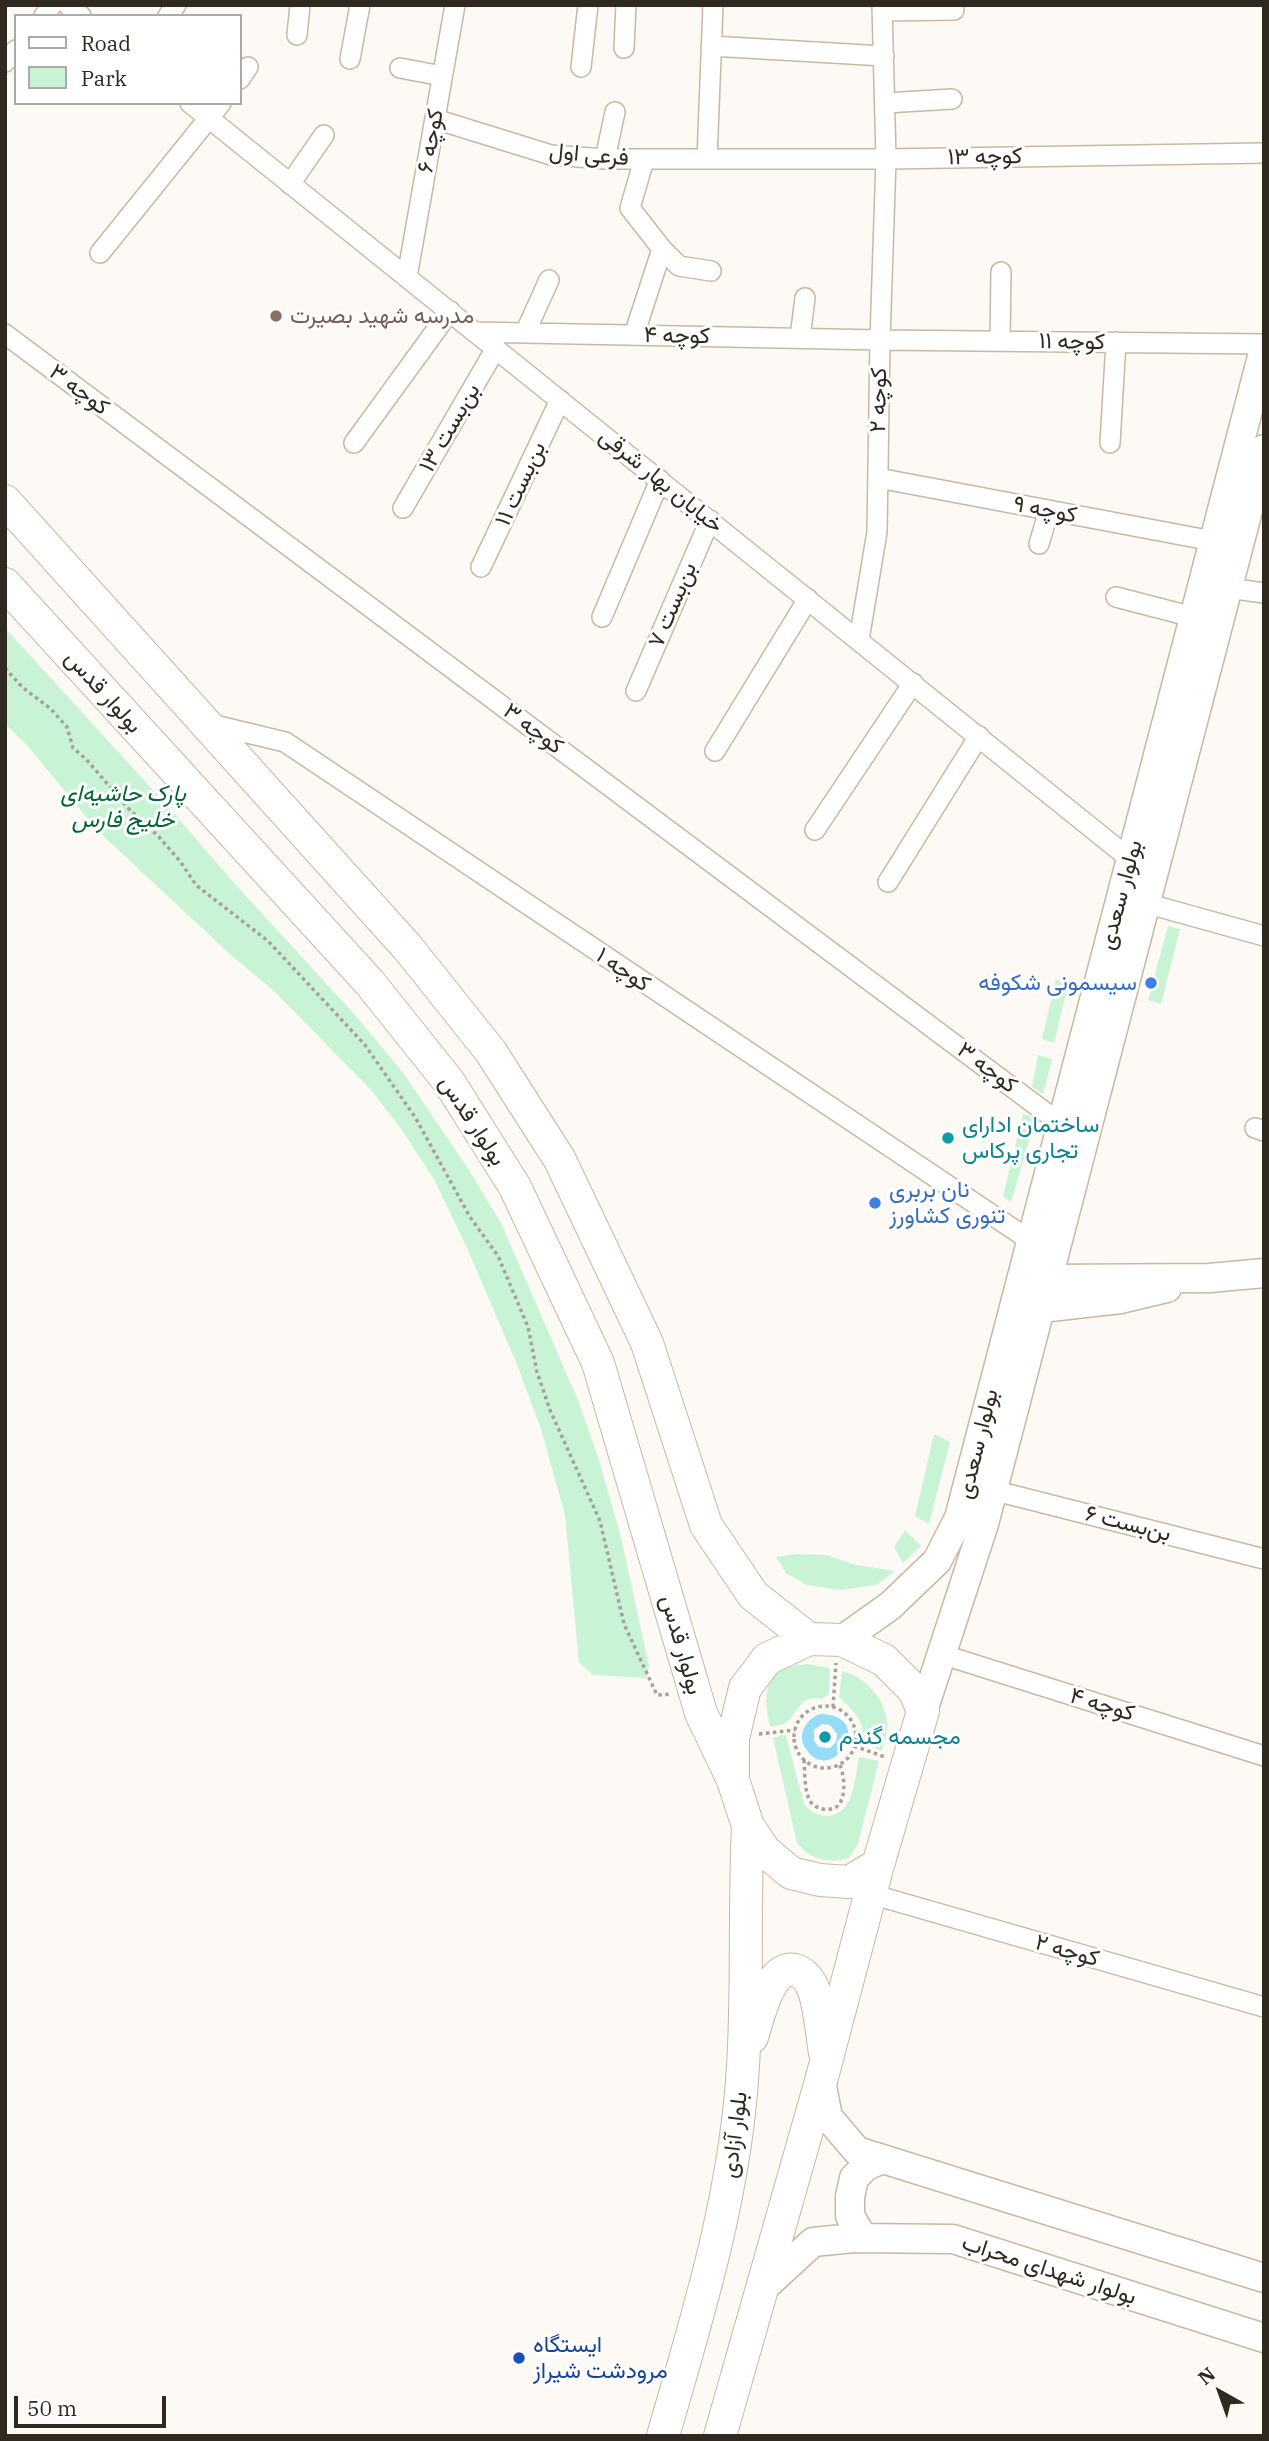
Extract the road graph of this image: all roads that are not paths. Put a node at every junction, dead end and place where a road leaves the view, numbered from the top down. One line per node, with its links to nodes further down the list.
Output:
1 (300, 5): 9 (street)
2 (360, 5): 13 (street)
3 (455, 5): 16 (street, کوچه ۶)
4 (587, 5): 14 (street)
5 (626, 5): 11 (street)
6 (713, 5): 10 (street)
7 (882, 8): 8 (street); 12 (street)
8 (954, 10)
9 (297, 35)
10 (711, 46): 12 (street); 26 (street)
11 (624, 48)
12 (884, 56): 18 (street)
13 (350, 59)
14 (581, 67)
15 (400, 68): 16 (street)
16 (442, 76): 22 (street, کوچه ۶)
17 (951, 99): 18 (street)
18 (885, 103): 27 (street)
19 (196, 105): 20 (street, خیابان بهار شرقی)
20 (215, 111): 29 (street, خیابان بهار شرقی); 31 (street)
21 (615, 112): 25 (street)
22 (435, 119): 25 (street, فرعی اول); 34 (street, کوچه ۶)
23 (324, 135): 29 (street)
24 (1264, 153): 27 (street, کوچه ۱۳)
25 (605, 159): 28 (street, فرعی اول)
26 (707, 159): 27 (street, کوچه ۱۳); 28 (street, فرعی اول)
27 (886, 159): 43 (street, کوچه ۲)
28 (644, 160): 30 (street)
29 (290, 184): 34 (street, خیابان بهار شرقی)
30 (663, 249): 32 (street); 41 (street)
31 (100, 253)
32 (711, 271)
33 (1001, 272): 44 (street)
34 (407, 277): 37 (street, خیابان بهار شرقی)
35 (549, 280): 39 (street)
36 (805, 298): 42 (street)
37 (450, 311): 38 (street, خیابان بهار شرقی); 50 (street)
38 (475, 332): 39 (street, کوچه ۴); 47 (street, خیابان بهار شرقی)
39 (525, 332): 41 (street, کوچه ۴)
40 (5, 334): 80 (street, کوچه ۳)
41 (634, 335): 42 (street, کوچه ۴)
42 (800, 338): 43 (street, کوچه ۴)
43 (880, 340): 44 (street, کوچه ۱۱); 53 (street, کوچه ۲)
44 (1000, 341): 45 (street, کوچه ۱۱)
45 (1116, 342): 46 (street, کوچه ۱۱); 51 (street)
46 (1264, 344)
47 (496, 348): 49 (street, خیابان بهار شرقی); 56 (street, بن‌بست ۱۳)
48 (1264, 349): 59 (main road, بولوار سعدی)
49 (560, 400): 54 (street, خیابان بهار شرقی); 61 (street, بن‌بست ۱۱)
50 (354, 443)
51 (1110, 443)
52 (1264, 449): 63 (main road, بولوار سعدی)
53 (878, 478): 57 (street, کوچه ۹); 69 (street, کوچه ۲)
54 (660, 480): 58 (street, خیابان بهار شرقی); 67 (street)
55 (5, 501): 72 (main road)
56 (403, 508)
57 (1049, 510): 59 (street, کوچه ۹); 60 (street)
58 (710, 520): 66 (street, خیابان بهار شرقی); 71 (street, بن‌بست ۷)
59 (1213, 541): 68 (main road, بولوار سعدی)
60 (1039, 544)
61 (481, 567)
62 (5, 584): 92 (main road, بولوار قدس)
63 (1228, 588): 64 (street); 78 (main road, بولوار سعدی)
64 (1264, 593)
65 (1116, 597): 68 (street)
66 (808, 599): 69 (street, خیابان بهار شرقی); 74 (street)
67 (601, 617)
68 (1193, 617): 76 (main road, بولوار سعدی)
69 (859, 640): 70 (street, خیابان بهار شرقی)
70 (913, 683): 73 (street, خیابان بهار شرقی); 75 (street)
71 (636, 691)
72 (205, 723): 81 (street, کوچه ۱); 88 (main road)
73 (979, 736): 76 (street, خیابان بهار شرقی); 77 (street)
74 (715, 751)
75 (815, 831)
76 (1130, 859): 80 (main road, بولوار سعدی)
77 (888, 882)
78 (1145, 903): 79 (street); 84 (main road, بولوار سعدی)
79 (1264, 936)
80 (1061, 1124): 81 (main road, بولوار سعدی)
81 (1031, 1241): 88 (main road, بولوار سعدی)
82 (1264, 1273): 83 (main road)
83 (1210, 1278): 84 (main road); 85 (main road)
84 (1048, 1279): 85 (main road, بولوار سعدی)
85 (1041, 1308): 86 (main road, بولوار سعدی)
86 (992, 1490): 87 (street, بن‌بست ۶); 89 (main road, بولوار سعدی)
87 (1264, 1559)
88 (829, 1640): 90 (main road); 92 (main road)
89 (941, 1654): 90 (main road, بولوار سعدی); 91 (street, کوچه ۴)
90 (923, 1711): 94 (main road)
91 (1264, 1756)
92 (733, 1780): 93 (main road)
93 (748, 1826): 94 (main road); 96 (main road, بلوار آزادی)
94 (874, 1879): 95 (street, کوچه ۲); 97 (main road)
95 (1264, 2007)
96 (743, 2067): 97 (main road); 104 (main road, بلوار آزادی)
97 (824, 2071): 98 (main road); 101 (main road)
98 (883, 2159): 99 (main road); 100 (main road)
99 (863, 2238): 101 (main road, بولوار شهدای محراب); 102 (main road, بولوار شهدای محراب)
100 (1264, 2278)
101 (762, 2288): 103 (main road)
102 (1264, 2338)
103 (721, 2434)
104 (663, 2436)

